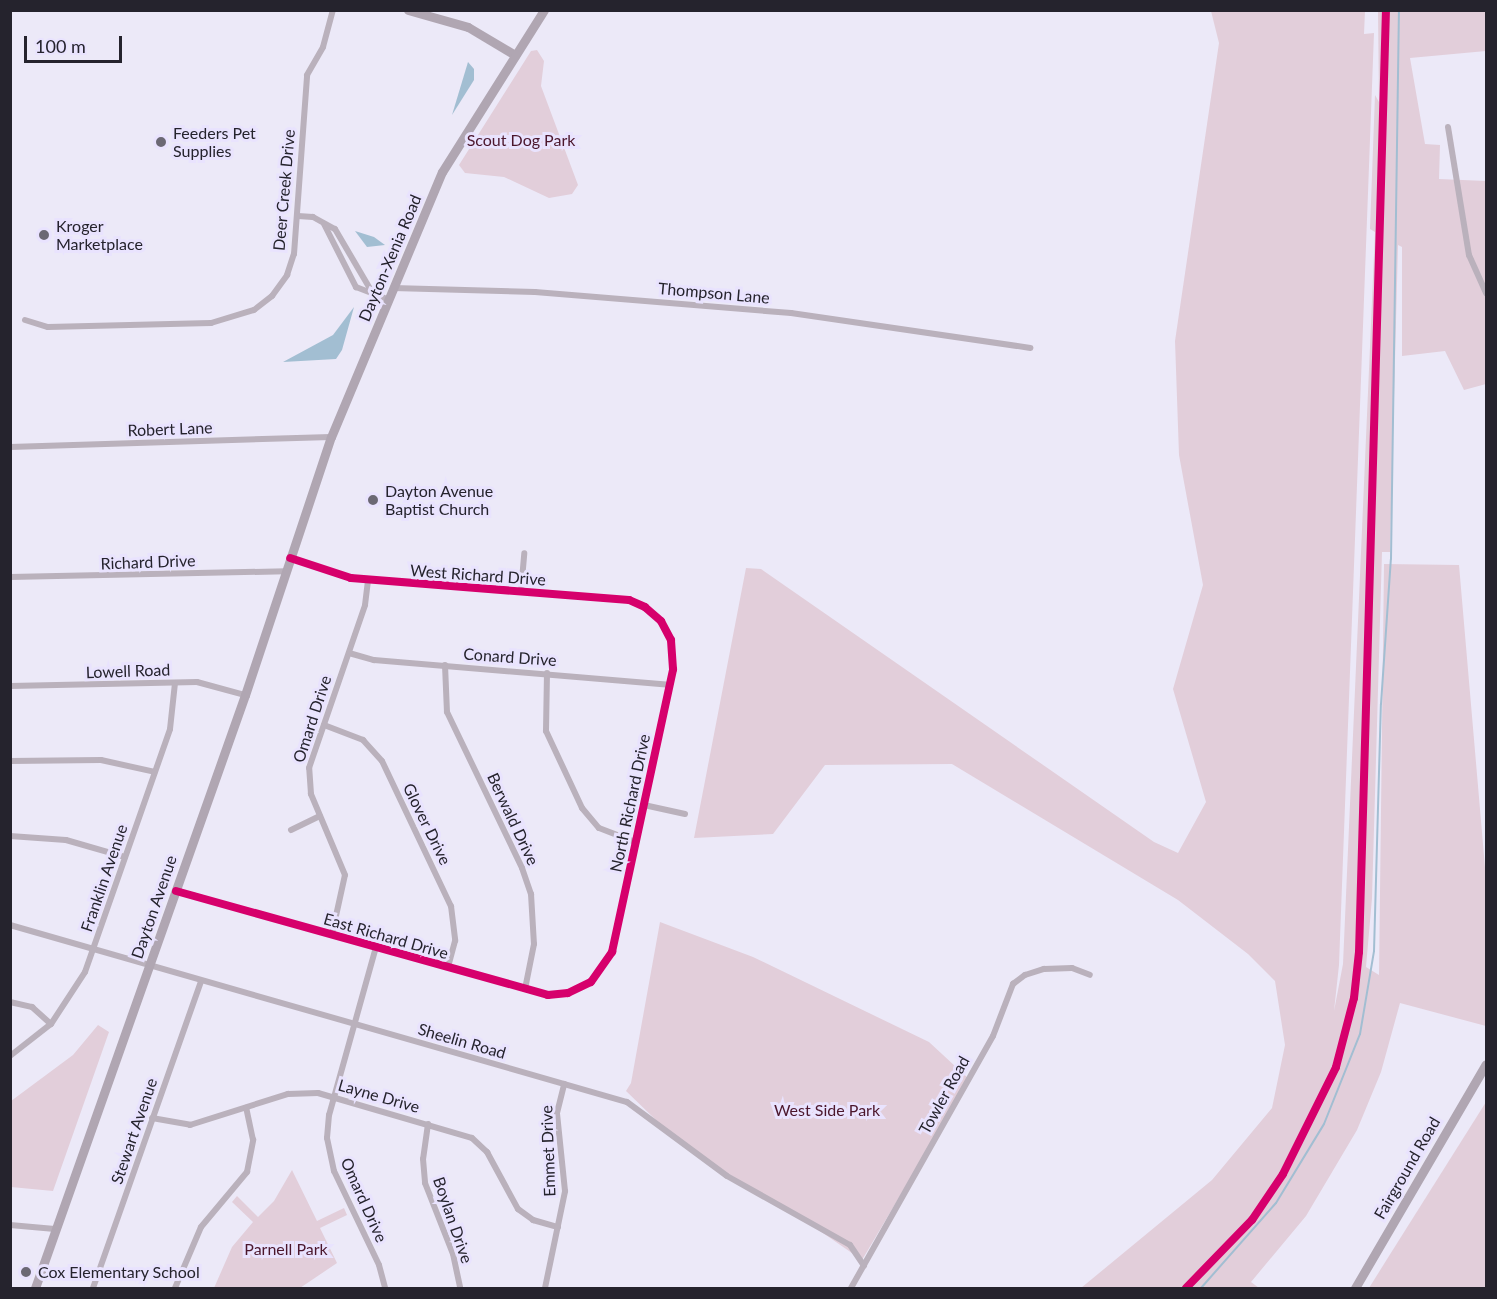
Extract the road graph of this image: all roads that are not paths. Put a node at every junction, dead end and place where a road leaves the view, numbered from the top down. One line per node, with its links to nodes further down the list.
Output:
1 (333, 10): 6 (street, Deer Creek Drive)
2 (408, 10): 4 (main road)
3 (544, 10): 4 (main road, Dayton-Xenia Road)
4 (515, 55): 7 (main road, Dayton-Xenia Road)
5 (1448, 127): 8 (street)
6 (298, 216): 9 (street); 10 (street, Deer Creek Drive)
7 (393, 288): 9 (main road, Dayton-Xenia Road); 11 (street, Thompson Lane)
8 (1486, 293)
9 (388, 299): 12 (main road, Dayton-Xenia Road)
10 (25, 320)
11 (1030, 348)
12 (331, 437): 13 (street, Robert Lane); 14 (main road, Dayton-Xenia Road)
13 (10, 447)
14 (298, 534): 16 (main road, Dayton Avenue)
15 (524, 553): 20 (street)
16 (291, 558): 17 (main road, Dayton Avenue); 19 (street, West Richard Drive)
17 (286, 571): 18 (street, Richard Drive); 28 (main road, Dayton Avenue)
18 (10, 577)
19 (368, 580): 20 (street, West Richard Drive); 22 (street, Omard Drive)
20 (521, 591): 21 (street, West Richard Drive)
21 (661, 621): 26 (street, North Richard Drive)
22 (349, 652): 23 (street, Conard Drive); 29 (street, Omard Drive)
23 (445, 665): 24 (street, Conard Drive); 49 (street, Berwald Drive)
24 (547, 673): 26 (street, Conard Drive); 37 (street)
25 (175, 682): 27 (street, Lowell Road); 28 (street, Lowell Road); 31 (street, Franklin Avenue)
26 (669, 685): 32 (street, North Richard Drive)
27 (10, 686)
28 (245, 695): 39 (main road, Dayton Avenue)
29 (324, 725): 34 (street, Omard Drive); 45 (street, Glover Drive)
30 (10, 761): 31 (street)
31 (155, 772): 38 (street, Franklin Avenue)
32 (644, 805): 33 (street); 37 (street, North Richard Drive)
33 (685, 814)
34 (320, 816): 35 (street); 41 (street, Omard Drive)
35 (291, 830)
36 (10, 836): 38 (street)
37 (636, 842): 48 (street, North Richard Drive)
38 (125, 856): 43 (street, Franklin Avenue)
39 (176, 891): 41 (street, East Richard Drive); 44 (main road, Dayton Avenue)
40 (10, 925): 43 (street, Sheelin Road)
41 (332, 934): 42 (street, East Richard Drive)
42 (376, 947): 45 (street, East Richard Drive); 52 (street, Omard Drive)
43 (93, 949): 44 (street, Sheelin Road); 51 (street, Franklin Avenue)
44 (149, 967): 47 (street, Sheelin Road); 62 (main road, Dayton Avenue)
45 (448, 967): 49 (street, East Richard Drive)
46 (1090, 975): 63 (street, Towler Road)
47 (201, 982): 52 (street, Sheelin Road); 58 (street, Stewart Avenue)
48 (587, 985): 49 (street, East Richard Drive)
49 (525, 989)
50 (10, 1002): 51 (street)
51 (51, 1024): 53 (street, Franklin Avenue)
52 (354, 1025): 55 (street, Sheelin Road); 56 (street, Omard Drive)
53 (10, 1056)
54 (1486, 1064): 71 (main road, Fairground Road)
55 (564, 1084): 61 (street, Emmet Drive); 63 (street, Sheelin Road)
56 (334, 1097): 57 (street, Layne Drive); 59 (street, Layne Drive); 67 (street, Omard Drive)
57 (246, 1108): 58 (street, Layne Drive); 66 (street)
58 (152, 1118): 65 (street, Stewart Avenue)
59 (429, 1124): 61 (street, Layne Drive); 68 (street, Boylan Drive)
60 (10, 1225): 62 (street)
61 (558, 1227): 69 (street, Emmet Drive)
62 (56, 1229): 64 (main road, Dayton Avenue)
63 (864, 1266): 70 (street, Towler Road)
64 (35, 1288)
65 (93, 1288)
66 (174, 1288)
67 (386, 1288)
68 (460, 1288)
69 (545, 1288)
70 (851, 1288)
71 (1355, 1288)

